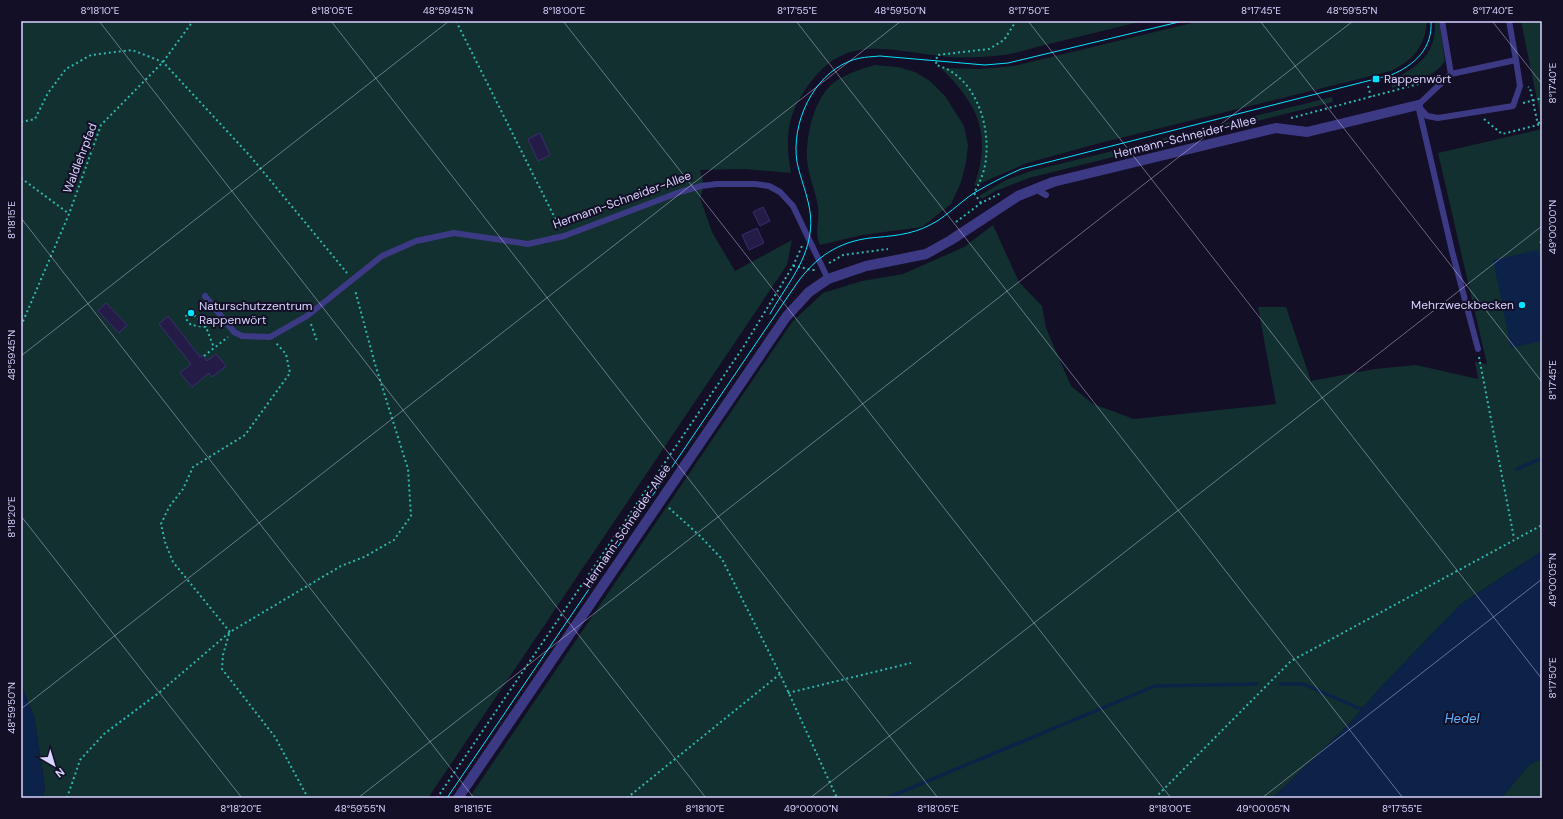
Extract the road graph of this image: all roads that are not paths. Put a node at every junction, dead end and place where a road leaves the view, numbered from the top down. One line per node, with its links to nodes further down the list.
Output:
1 (1442, 21): 4 (lane)
2 (1509, 21): 3 (lane)
3 (1516, 60): 4 (lane); 5 (lane)
4 (1451, 74): 5 (lane, Hermann-Schneider-Allee)
5 (1418, 105): 6 (street, Hermann-Schneider-Allee); 10 (lane)
6 (1034, 188): 7 (lane); 8 (street, Hermann-Schneider-Allee)
7 (1046, 195)
8 (828, 279): 9 (lane, Hermann-Schneider-Allee); 11 (street, Hermann-Schneider-Allee)
9 (205, 296)
10 (1478, 349)
11 (458, 798)

